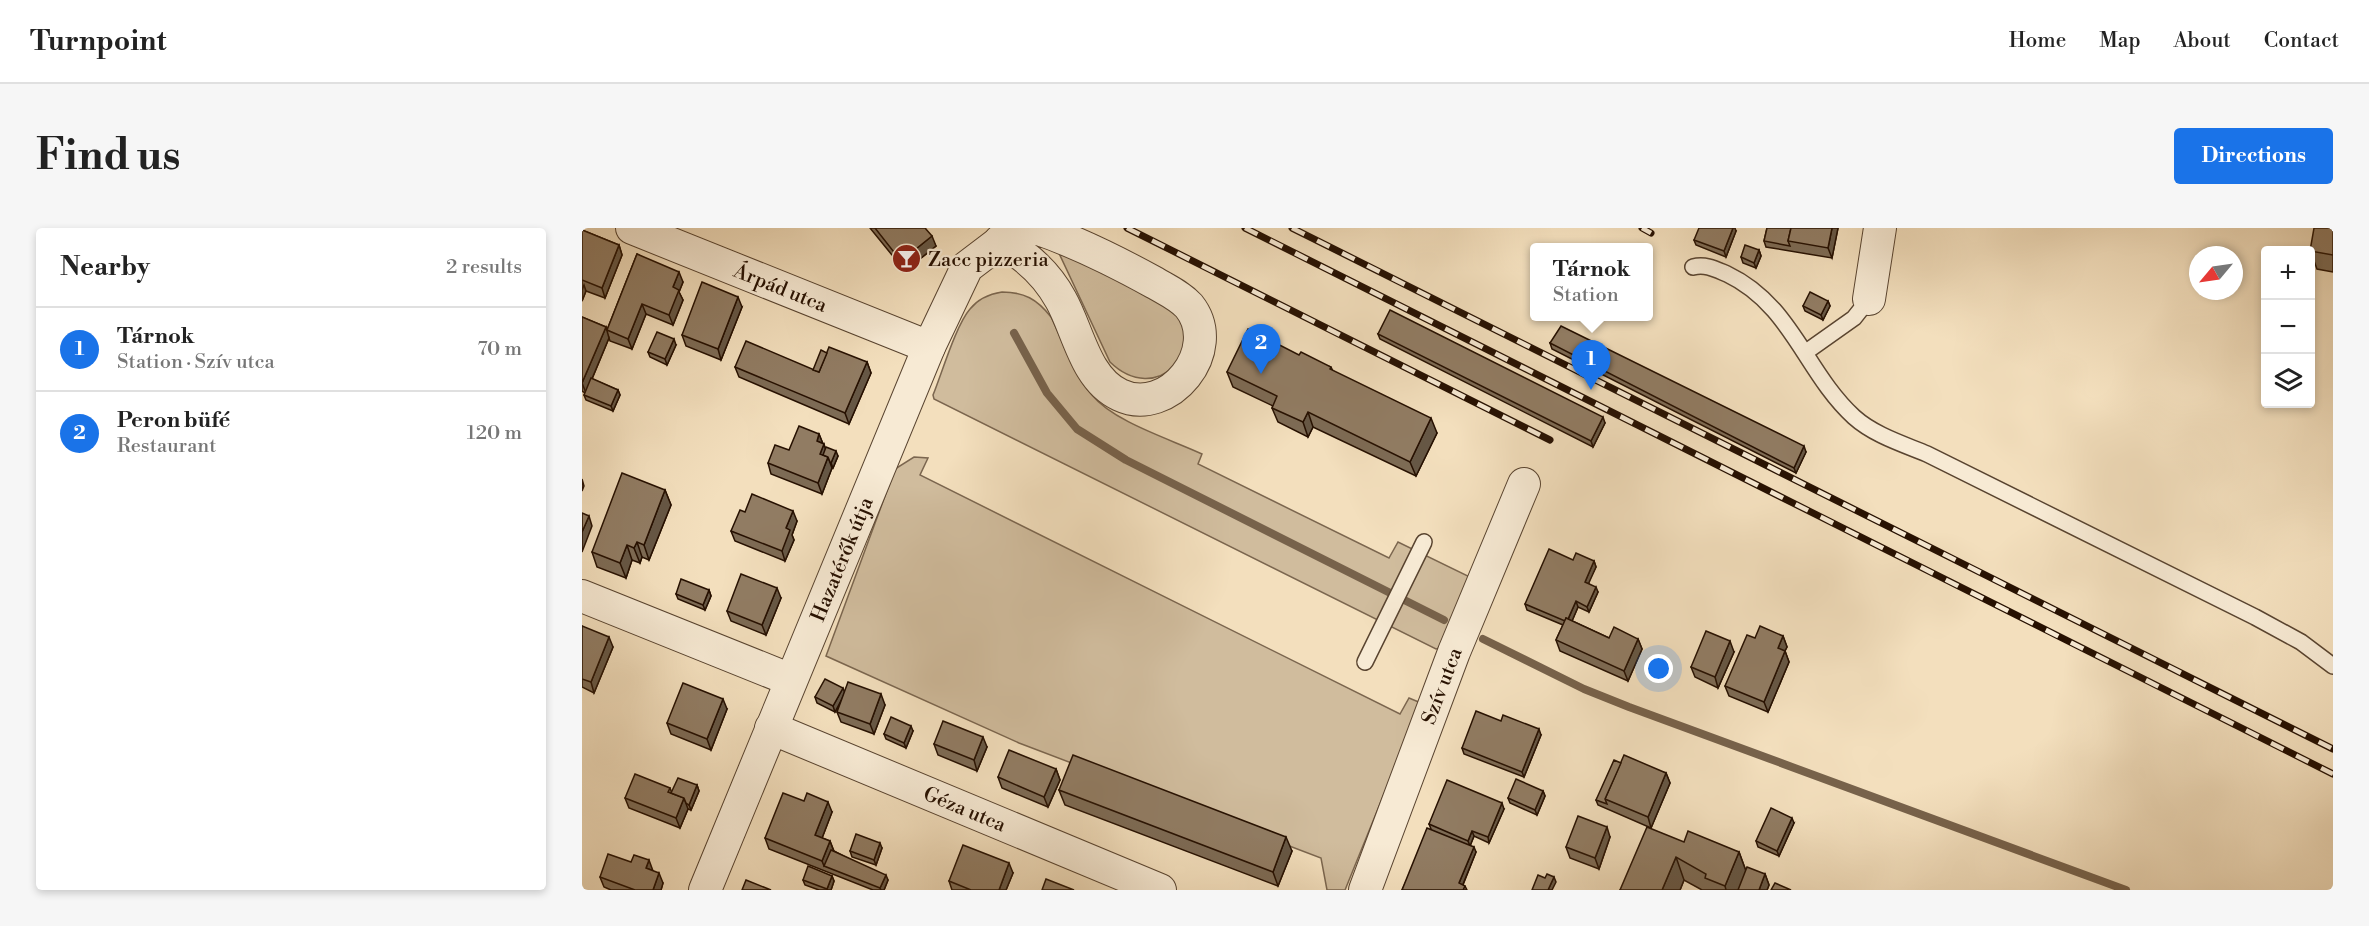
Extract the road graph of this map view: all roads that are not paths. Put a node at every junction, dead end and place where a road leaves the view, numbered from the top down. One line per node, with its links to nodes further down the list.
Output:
1 (632, 228): 8 (street, Árpád utca)
2 (1028, 228): 5 (street, Hazatérők útja)
3 (1035, 228): 5 (street)
4 (1880, 228): 7 (street)
5 (995, 235): 8 (street, Hazatérők útja)
6 (1693, 267): 9 (lane)
7 (1869, 299): 9 (lane)
8 (929, 347): 15 (street, Hazatérők útja)
9 (1806, 352): 14 (lane)
10 (1524, 484): 19 (street, Szív utca)
11 (1424, 542): 13 (lane)
12 (582, 596): 15 (street)
13 (1365, 662)
14 (2333, 666)
15 (791, 680): 16 (street, Hazatérők útja)
16 (771, 728): 17 (street, Hazatérők útja); 18 (street, Géza utca)
17 (705, 890)
18 (1160, 890)
19 (1365, 890)

